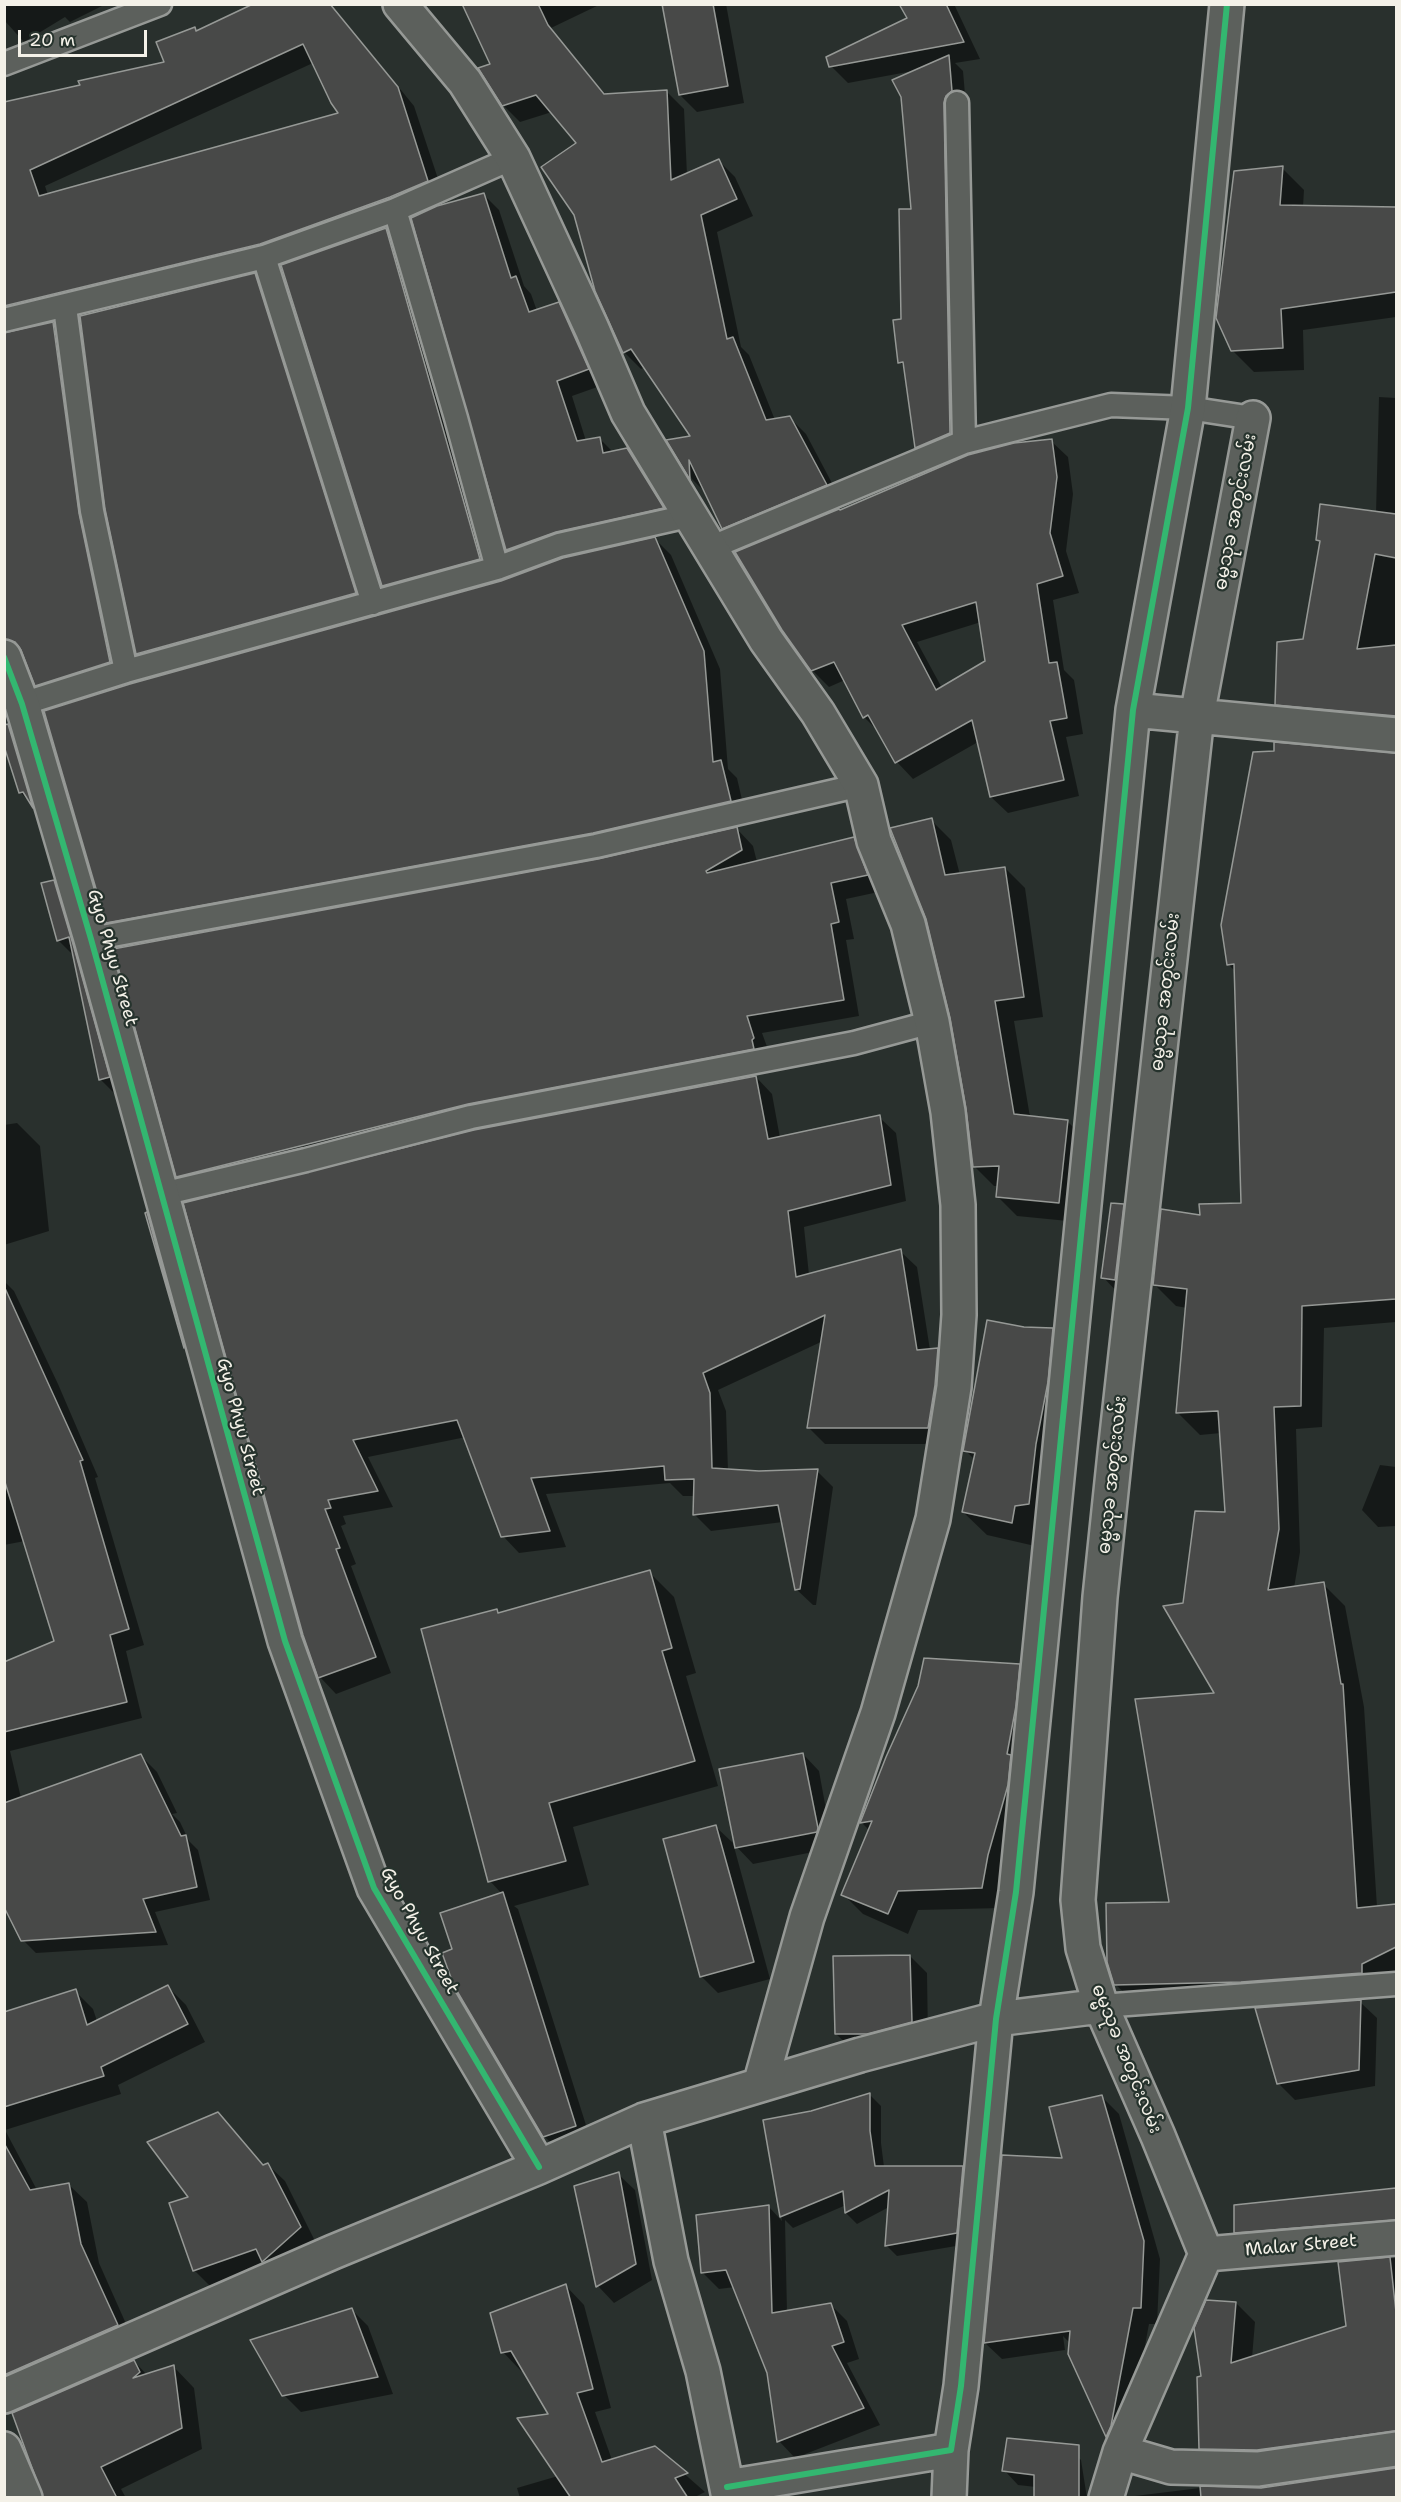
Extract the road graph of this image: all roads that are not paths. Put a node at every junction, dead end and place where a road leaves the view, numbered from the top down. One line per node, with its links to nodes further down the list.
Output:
1 (160, 4): 4 (lane)
2 (400, 4): 6 (street)
3 (1227, 4): 11 (street)
4 (4, 64)
5 (957, 103): 13 (lane)
6 (513, 158): 7 (lane); 14 (street)
7 (395, 210): 8 (lane); 16 (lane)
8 (264, 256): 9 (lane); 17 (lane)
9 (65, 307): 10 (lane); 19 (lane)
10 (4, 320)
11 (1188, 408): 12 (lane); 13 (lane); 21 (street)
12 (1253, 418): 22 (street, ဓမ္မသုခ အတွင်းလမ်း)
13 (964, 442): 15 (lane)
14 (688, 516): 15 (street); 16 (lane)
15 (710, 548): 24 (street)
16 (496, 568): 17 (lane)
17 (373, 603): 19 (lane)
18 (4, 657): 20 (street, Gyo Phyu Street)
19 (126, 671): 20 (lane)
20 (22, 704): 25 (street, Gyo Phyu Street)
21 (1133, 710): 22 (street); 30 (street)
22 (1197, 716): 23 (street); 29 (street, ဓမ္မသုခ အတွင်းလမ်း)
23 (1396, 735)
24 (861, 785): 25 (lane); 26 (street)
25 (91, 939): 27 (street, Gyo Phyu Street)
26 (932, 1022): 27 (lane); 31 (street)
27 (162, 1194): 33 (street, Gyo Phyu Street)
28 (1396, 1984): 29 (lane)
29 (1101, 2006): 30 (street); 35 (street, ဓမ္မသုခ အတွင်းလမ်း)
30 (996, 2019): 31 (street); 39 (street)
31 (759, 2085): 32 (street)
32 (644, 2120): 33 (street); 41 (street)
33 (539, 2167): 36 (street)
34 (1396, 2238): 35 (street, Malar Street)
35 (1206, 2254): 40 (street)
36 (4, 2396)
37 (4, 2449): 42 (street)
38 (1396, 2449): 40 (street)
39 (951, 2450): 41 (street); 43 (street)
40 (1119, 2452): 44 (street)
41 (728, 2492)
42 (25, 2498)
43 (949, 2498)
44 (1106, 2498)

